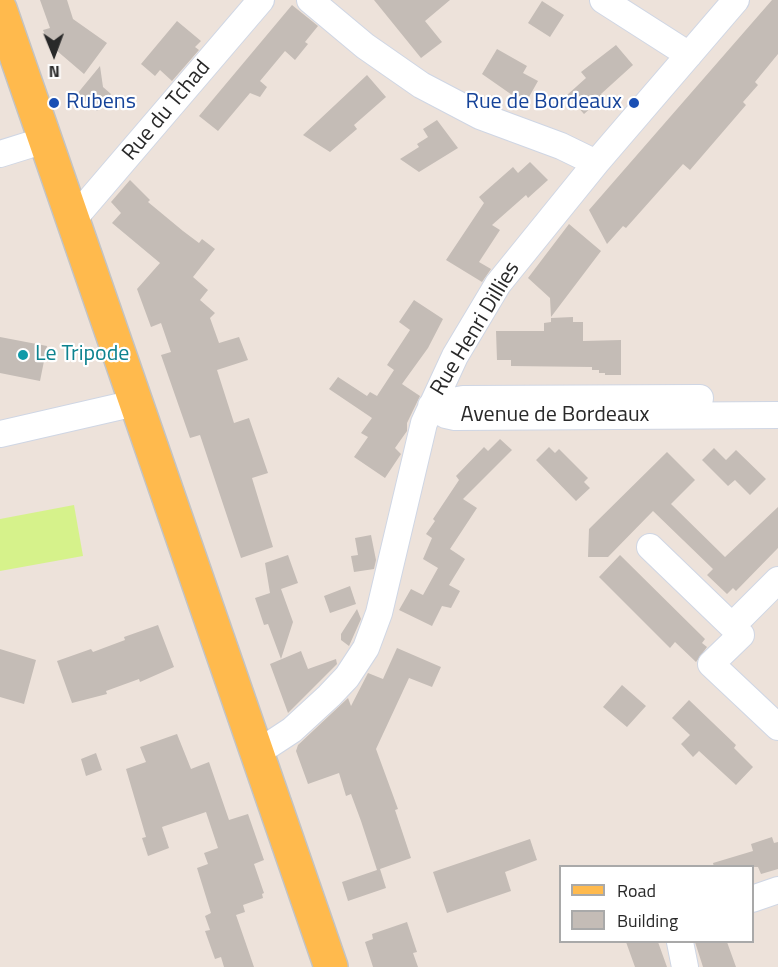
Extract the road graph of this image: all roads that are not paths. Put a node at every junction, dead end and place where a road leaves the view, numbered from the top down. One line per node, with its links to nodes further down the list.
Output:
1 (261, 0): 10 (street, Rue du Tchad)
2 (310, 0): 9 (street)
3 (603, 0): 6 (street)
4 (736, 0): 6 (street, Rue Henri Dillies)
5 (0, 9): 7 (main road)
6 (689, 55): 9 (street, Rue Henri Dillies)
7 (45, 140): 8 (street); 10 (main road)
8 (0, 154)
9 (596, 164): 13 (street, Rue Henri Dillies)
10 (72, 221): 12 (main road)
11 (778, 398): 13 (street, Avenue de Bordeaux)
12 (135, 403): 15 (street); 20 (main road)
13 (431, 406): 14 (street, Avenue de Bordeaux); 20 (street, Rue Henri Dillies)
14 (778, 415)
15 (0, 434)
16 (650, 547): 18 (street)
17 (778, 580): 18 (street)
18 (732, 626): 19 (street)
19 (778, 727)
20 (257, 753): 24 (main road)
21 (778, 890): 22 (street)
22 (754, 899)
23 (680, 943): 25 (street)
24 (331, 967)
25 (685, 967)

